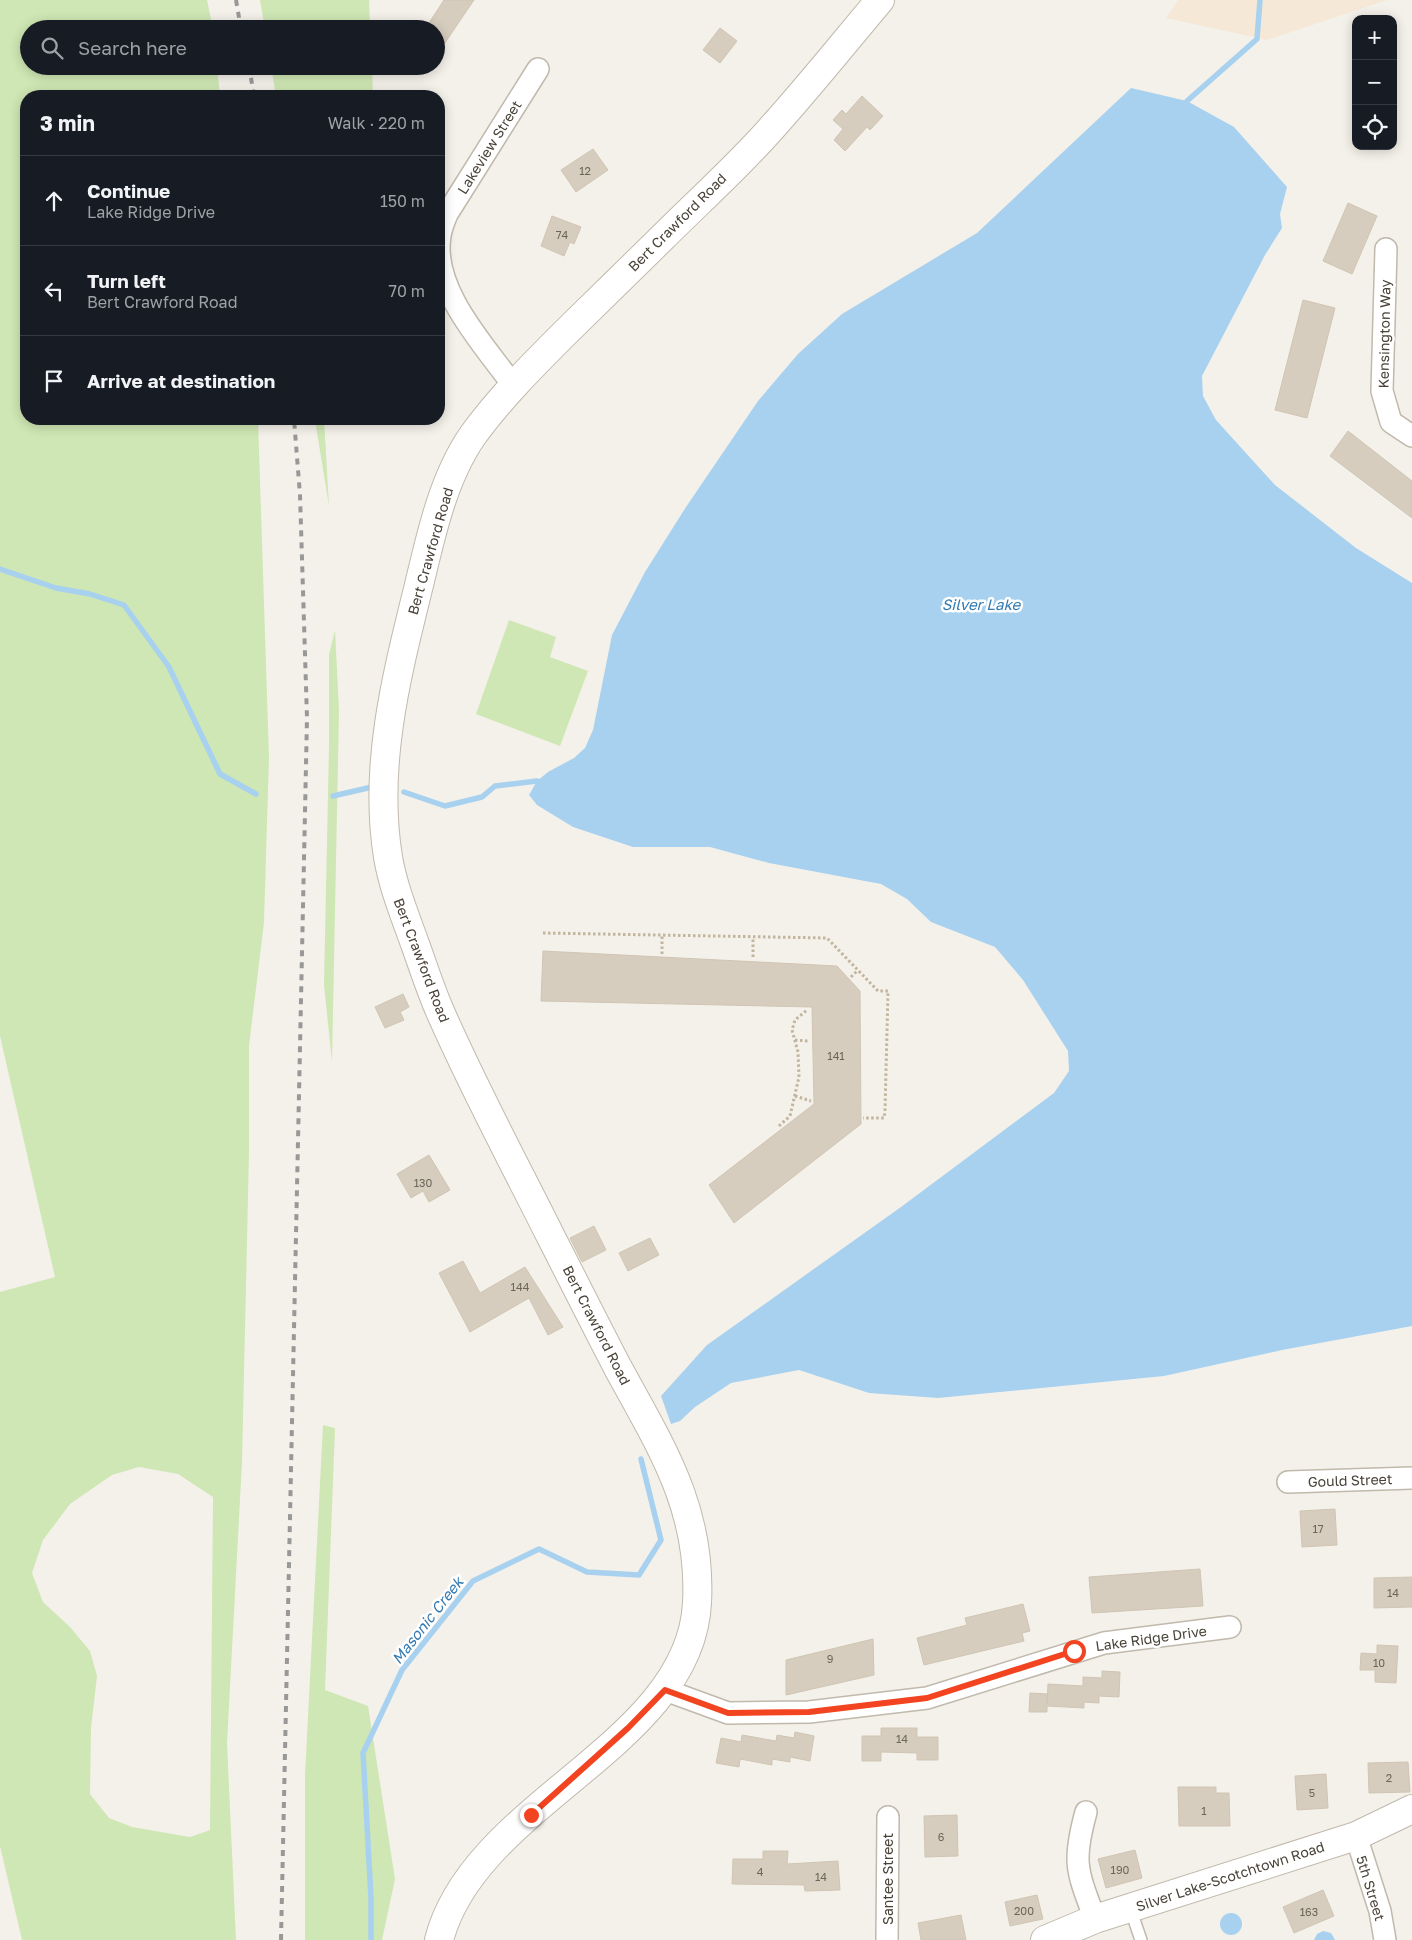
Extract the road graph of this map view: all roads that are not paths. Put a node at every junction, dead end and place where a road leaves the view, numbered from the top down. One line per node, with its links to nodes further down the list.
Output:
1 (880, 0): 6 (street, Bert Crawford Road)
2 (538, 69): 3 (street, Lakeview Street)
3 (445, 221)
4 (1386, 249): 7 (street, Kensington Way)
5 (445, 280): 6 (street, Lakeview Street)
6 (513, 385): 11 (street, Bert Crawford Road)
7 (1412, 436)
8 (1412, 1478): 9 (street, Gould Street)
9 (1288, 1482)
10 (1230, 1627): 11 (street, Lake Ridge Drive)
11 (665, 1690): 18 (street, Bert Crawford Road)
12 (1412, 1808): 15 (street, Silver Lake-Scotchtown Road)
13 (1086, 1812): 17 (street)
14 (888, 1817): 19 (street, Santee Street)
15 (1356, 1836): 16 (street, Silver Lake-Scotchtown Road); 22 (street, 5th Street)
16 (1130, 1908): 17 (street, Silver Lake-Scotchtown Road); 21 (lane)
17 (1095, 1919): 20 (street, Silver Lake-Scotchtown Road)
18 (439, 1940)
19 (887, 1940)
20 (1045, 1940)
21 (1141, 1940)
22 (1385, 1940)

